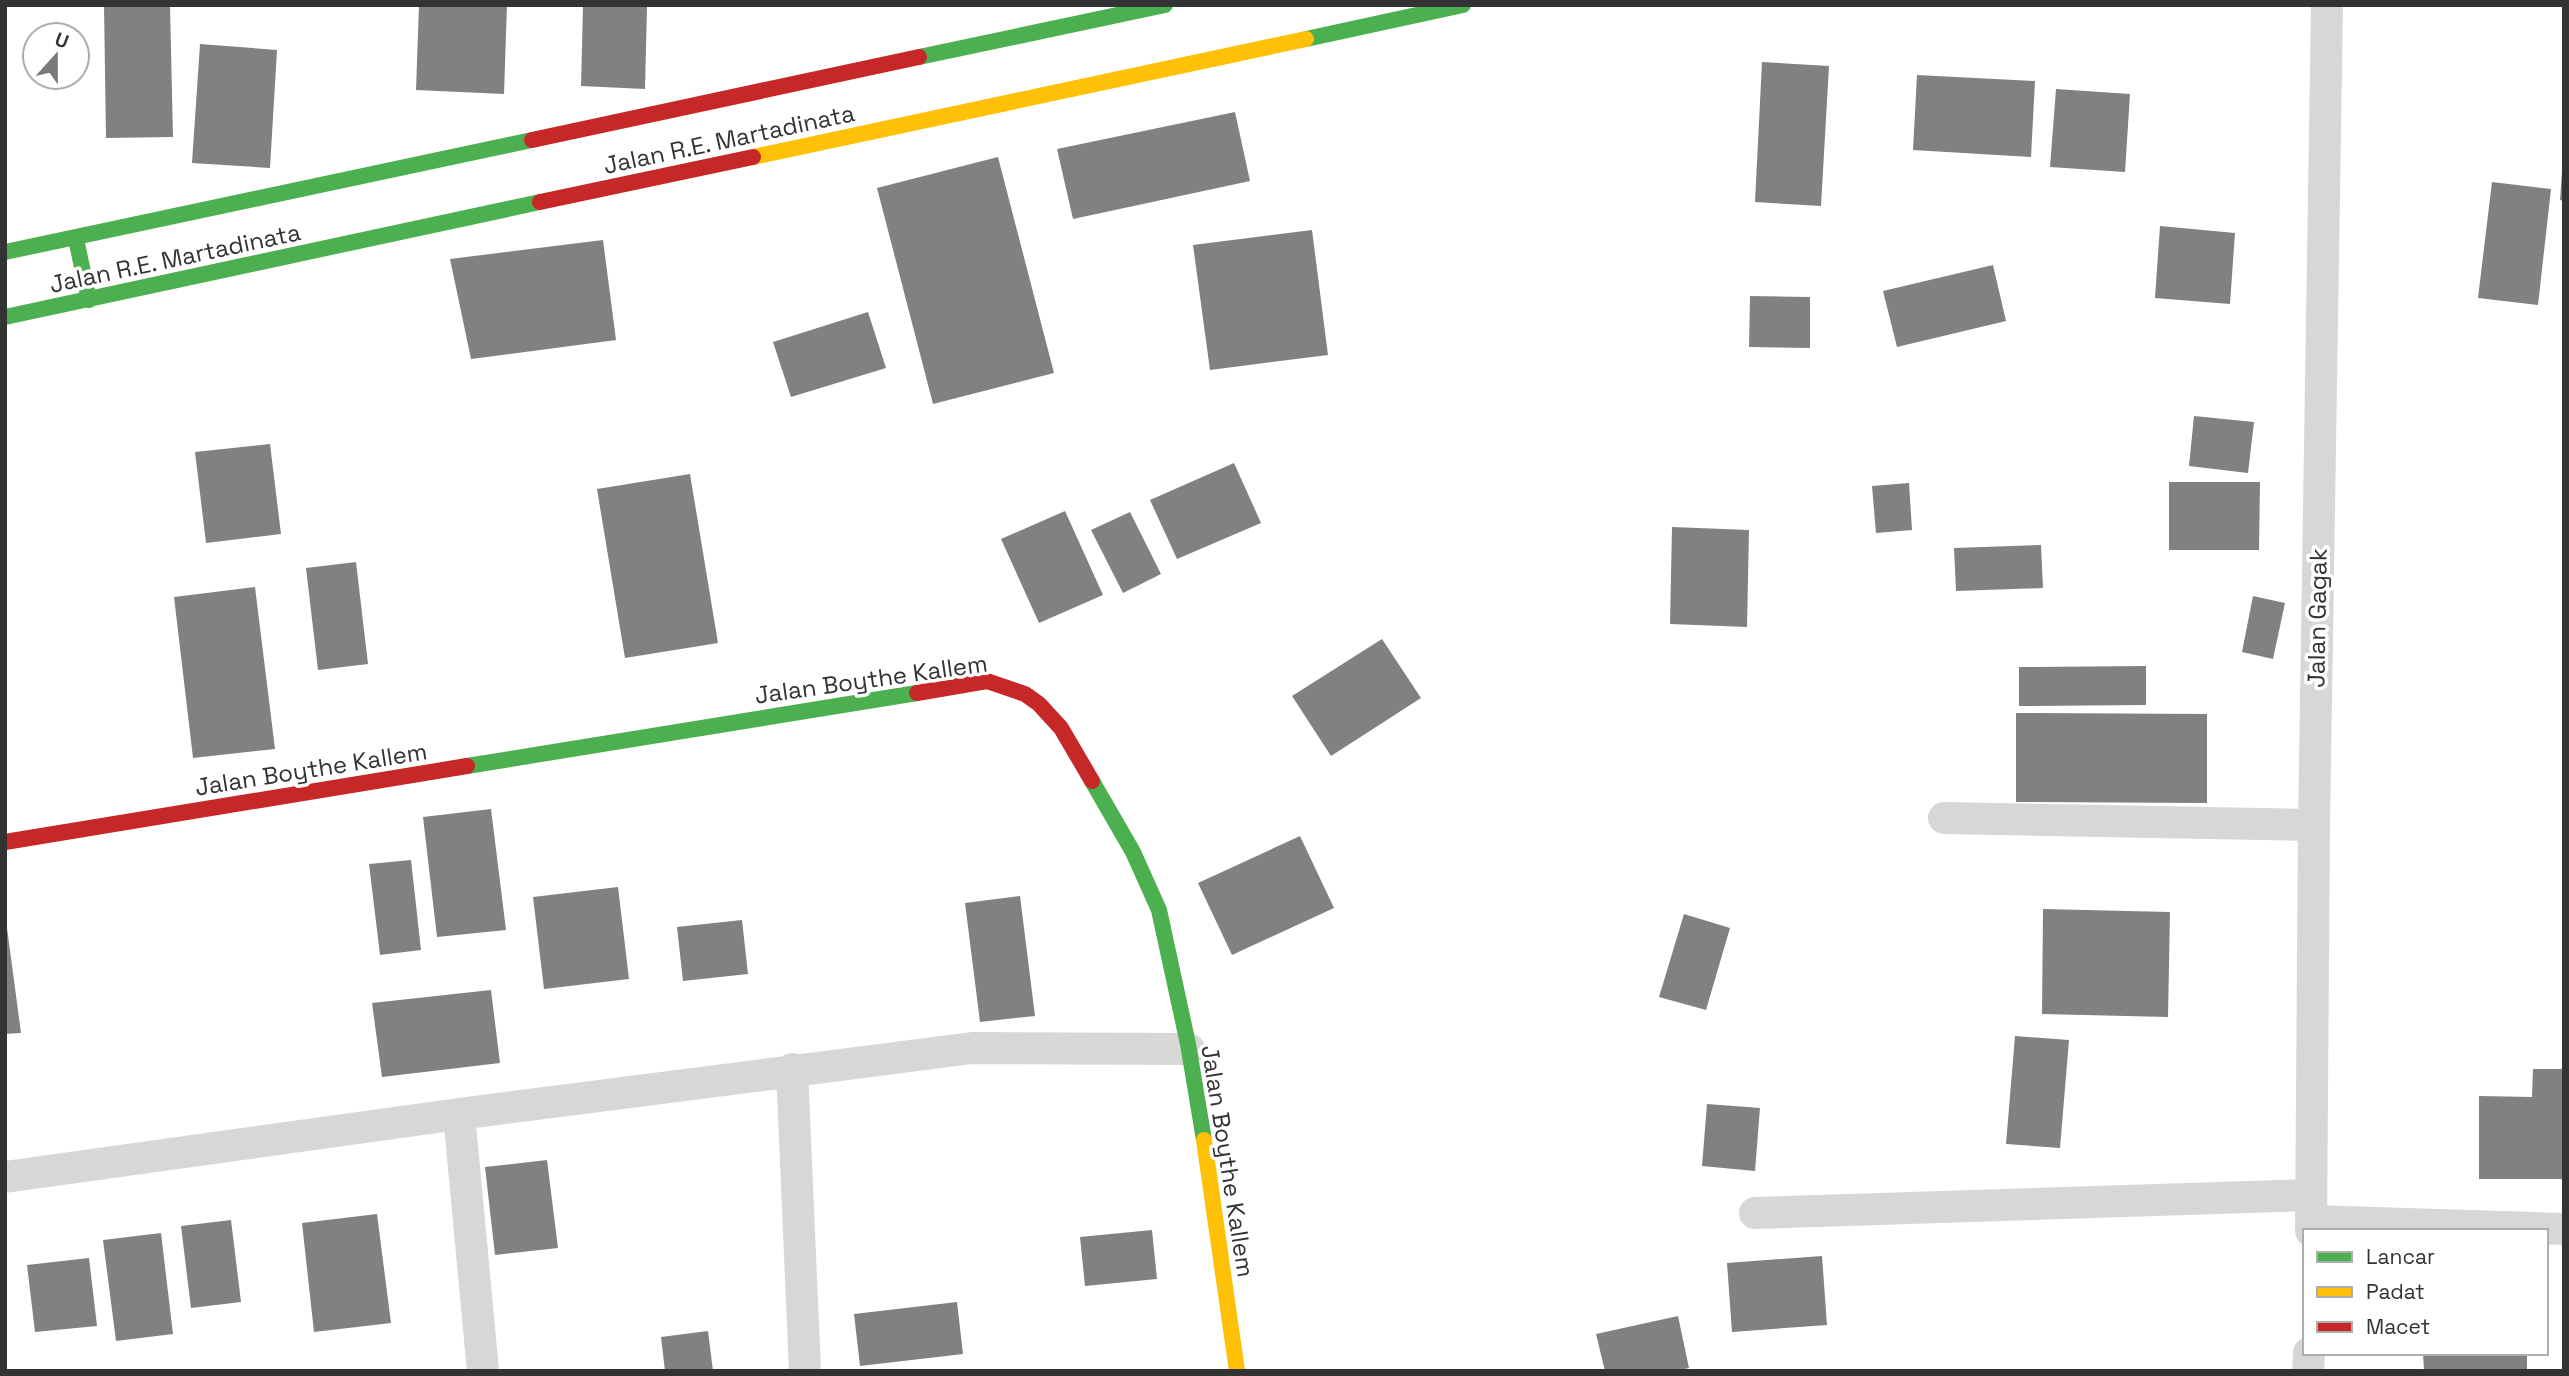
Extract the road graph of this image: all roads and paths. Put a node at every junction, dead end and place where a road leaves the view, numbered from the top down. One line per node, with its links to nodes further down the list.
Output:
1 (1166, 5): 4 (main road, Jalan R.E. Martadinata)
2 (1463, 5): 6 (main road, Jalan R.E. Martadinata)
3 (2327, 5): 9 (street, Jalan Gagak)
4 (76, 239): 5 (main road, Jalan R.E. Martadinata); 6 (main road)
5 (5, 252)
6 (89, 300): 7 (main road, Jalan R.E. Martadinata)
7 (5, 317)
8 (1944, 818): 9 (street)
9 (2314, 825): 16 (street, Jalan Gagak)
10 (5, 842): 11 (main road, Jalan Boythe Kallem)
11 (1189, 1049): 12 (street); 20 (main road, Jalan Boythe Kallem)
12 (792, 1069): 13 (street); 19 (street)
13 (459, 1114): 14 (street); 18 (street)
14 (5, 1177)
15 (1755, 1213): 16 (street)
16 (2311, 1216): 17 (street)
17 (2564, 1229)
18 (484, 1371)
19 (806, 1371)
20 (1237, 1371)

